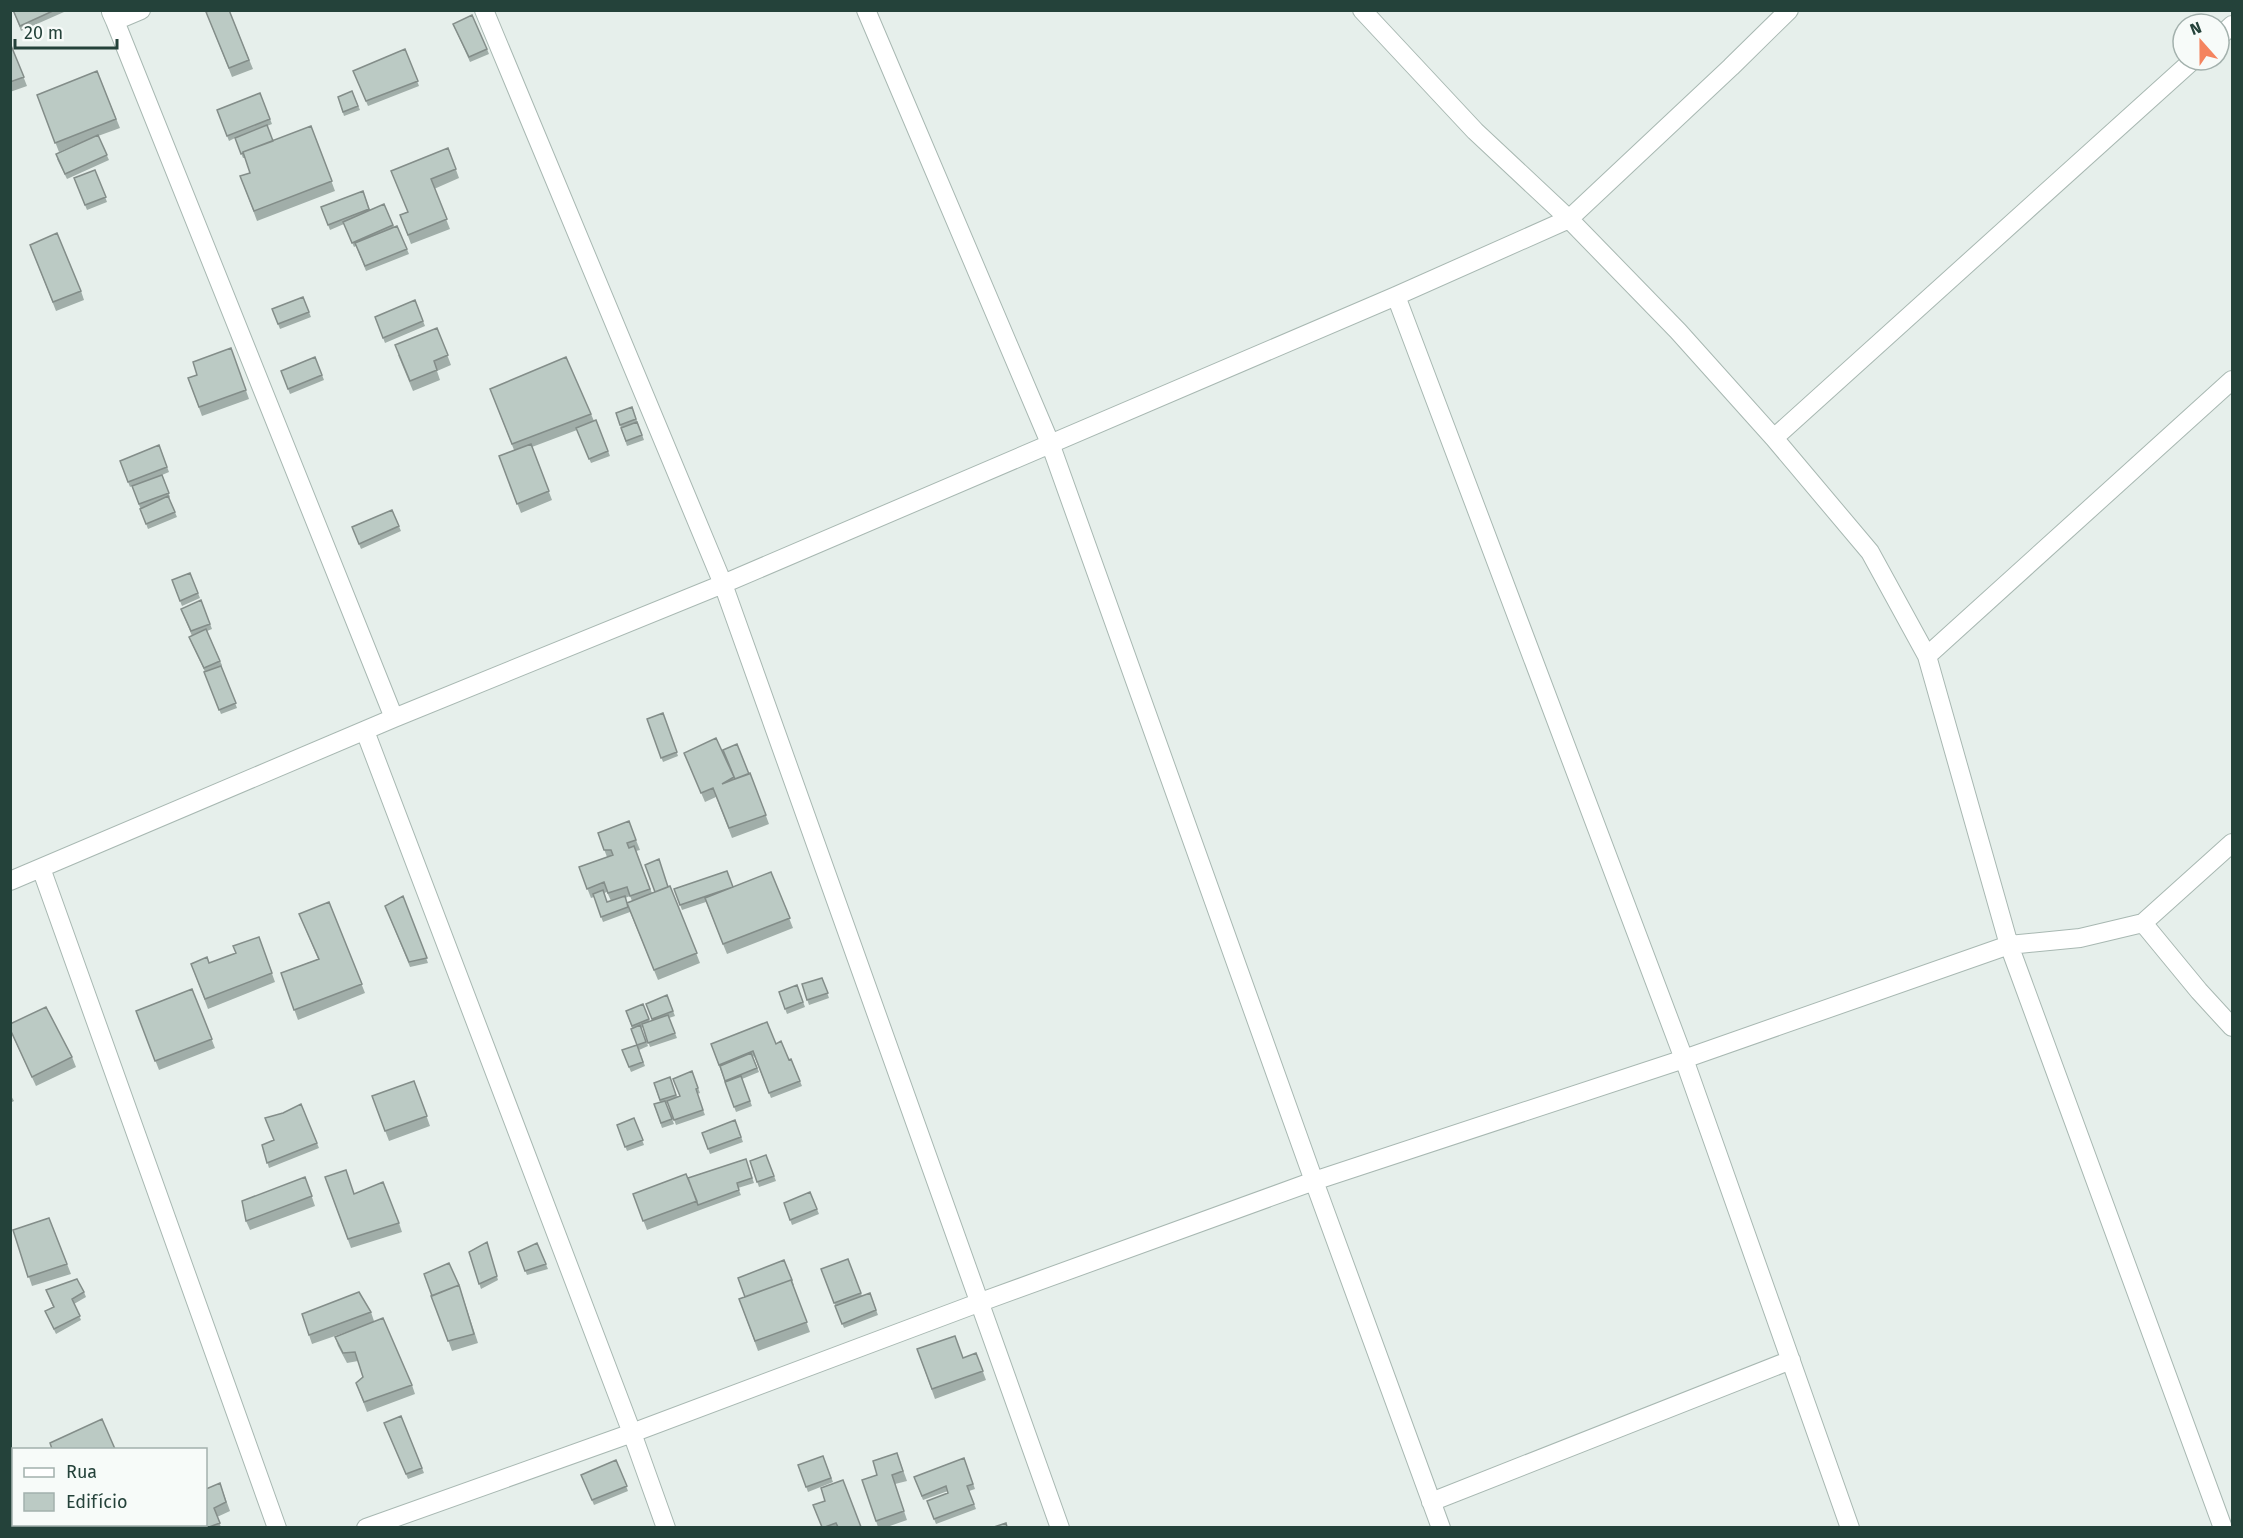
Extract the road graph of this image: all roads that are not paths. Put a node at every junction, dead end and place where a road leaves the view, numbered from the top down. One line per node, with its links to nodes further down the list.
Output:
1 (141, 10): 6 (street)
2 (484, 10): 13 (street)
3 (866, 10): 12 (street)
4 (1362, 10): 8 (street)
5 (1788, 10): 8 (street)
6 (112, 16): 15 (street)
7 (2180, 72): 11 (street)
8 (1569, 219): 9 (street); 11 (street)
9 (1396, 296): 12 (street); 23 (street)
10 (2232, 380): 14 (street)
11 (1774, 438): 14 (street)
12 (1050, 443): 13 (street); 24 (street)
13 (723, 584): 15 (street); 25 (street)
14 (1927, 656): 21 (street)
15 (394, 718): 16 (street)
16 (365, 731): 18 (street); 27 (street)
17 (2232, 843): 20 (street)
18 (41, 868): 19 (street); 29 (street)
19 (10, 880)
20 (2143, 923): 21 (street); 22 (street)
21 (2009, 945): 23 (street); 35 (street)
22 (2232, 1027)
23 (1684, 1059): 24 (street); 26 (street)
24 (1314, 1181): 25 (street); 28 (street)
25 (978, 1303): 27 (street); 32 (street)
26 (1791, 1360): 28 (street); 34 (street)
27 (632, 1433): 30 (street); 31 (street)
28 (1431, 1502): 33 (street)
29 (277, 1527)
30 (366, 1527)
31 (666, 1527)
32 (1060, 1527)
33 (1441, 1527)
34 (1850, 1527)
35 (2223, 1527)

